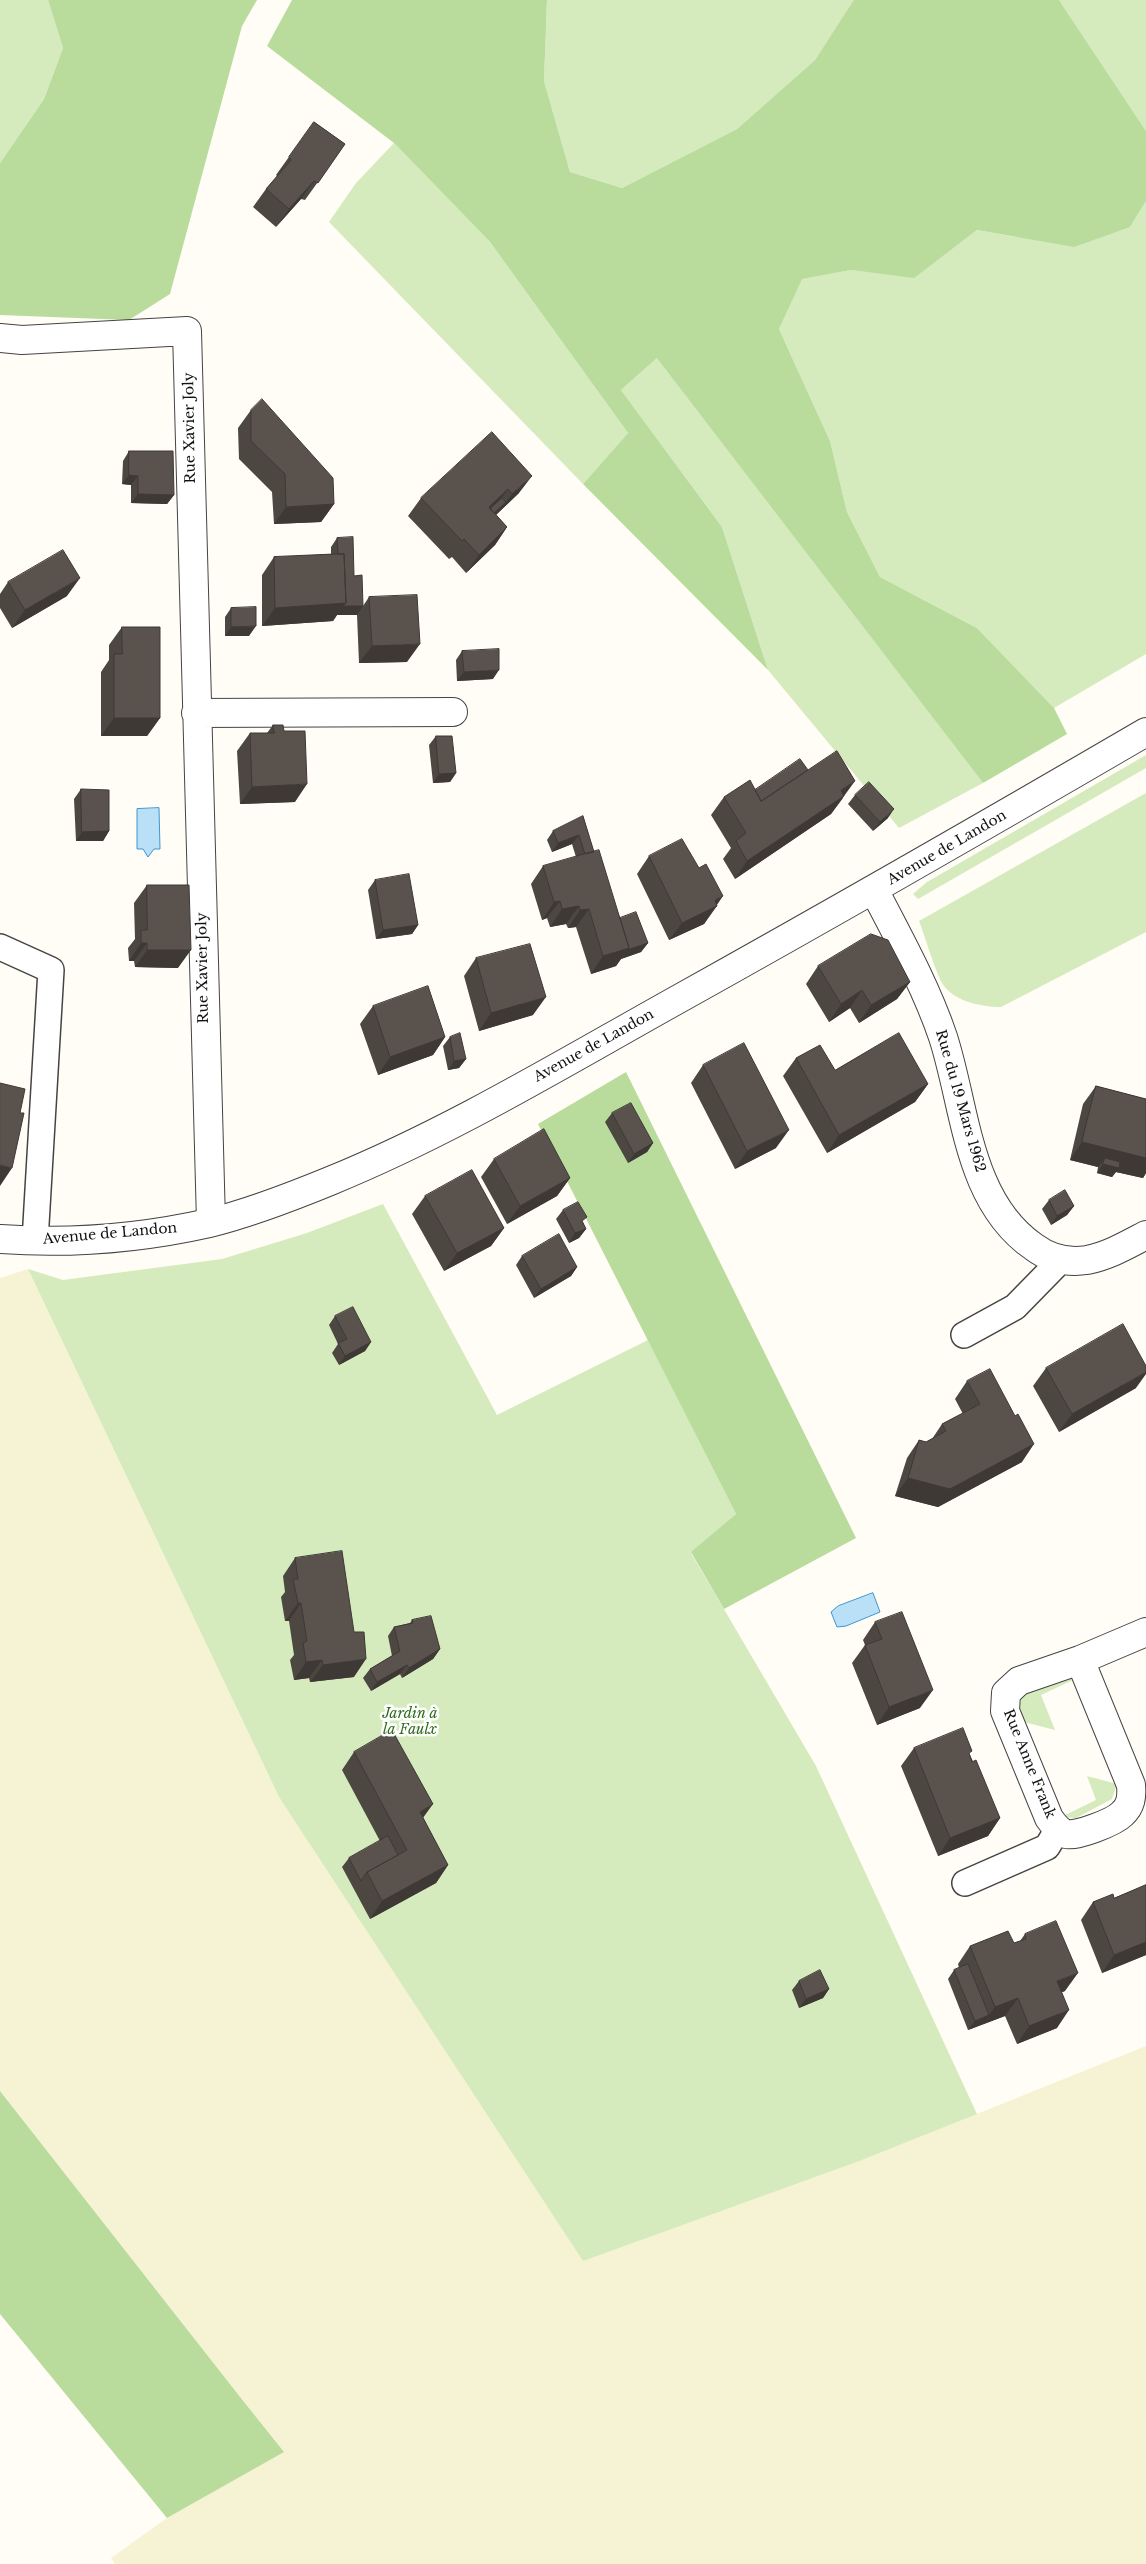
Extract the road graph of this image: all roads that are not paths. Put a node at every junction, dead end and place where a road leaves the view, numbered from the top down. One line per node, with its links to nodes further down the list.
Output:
1 (0, 338): 3 (street, Rue Xavier Joly)
2 (453, 712): 3 (street)
3 (196, 713): 7 (street, Rue Xavier Joly)
4 (1146, 732): 5 (street, Avenue de Landon)
5 (874, 890): 7 (street, Avenue de Landon); 11 (street, Rue du 19 Mars 1962)
6 (0, 947): 10 (lane)
7 (211, 1222): 10 (street, Avenue de Landon)
8 (1146, 1235): 11 (street)
9 (0, 1239): 10 (street, Avenue de Landon)
10 (34, 1241)
11 (1060, 1261): 12 (lane)
12 (964, 1335)
13 (1146, 1632): 14 (street, Rue Anne Frank)
14 (1080, 1660): 15 (street, Rue Anne Frank); 15 (street, Rue Anne Frank)
15 (1058, 1829): 16 (lane)
16 (965, 1883)

